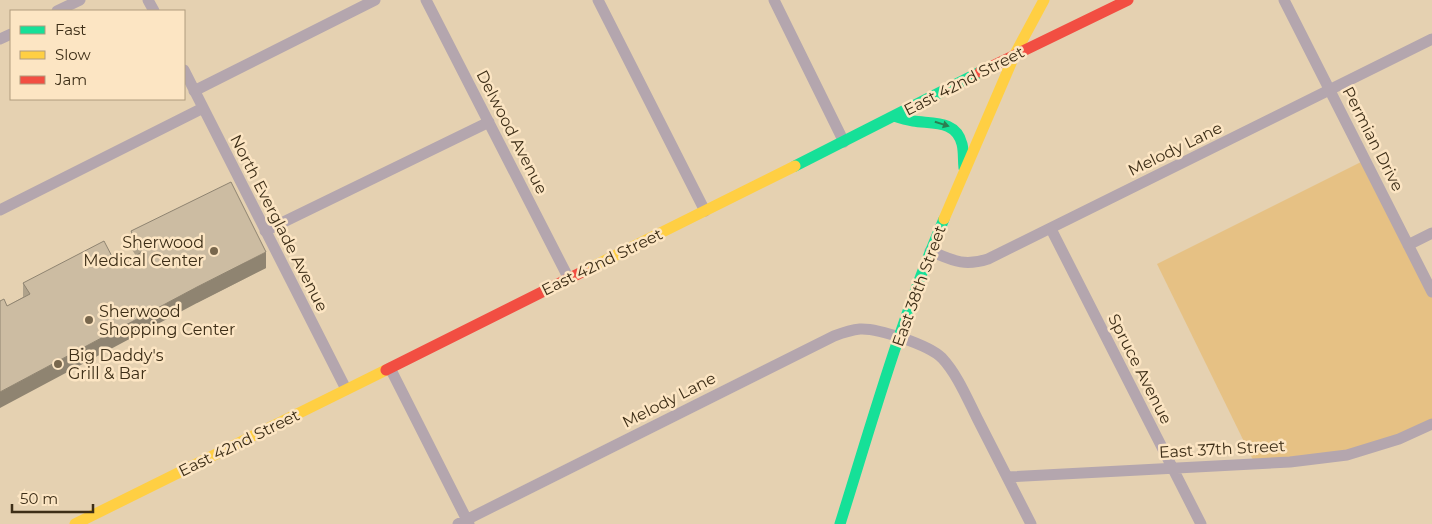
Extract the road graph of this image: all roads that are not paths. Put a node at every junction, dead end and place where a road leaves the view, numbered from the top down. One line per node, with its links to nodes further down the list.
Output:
1 (80, 0): 9 (street)
2 (375, 0): 14 (street)
3 (426, 0): 17 (street, Delwood Avenue)
4 (598, 0): 21 (street)
5 (774, 0): 18 (street)
6 (1044, 0): 11 (main road, East 38th Street)
7 (1128, 0): 11 (main road, East 42nd Street)
8 (1284, 0): 13 (street, Permian Drive)
9 (59, 10)
10 (1432, 39): 13 (street, Melody Lane)
11 (1015, 54): 16 (main road, East 42nd Street); 19 (main road, East 38th Street)
12 (185, 72): 14 (street, North Everglade Avenue)
13 (1330, 90): 22 (street, Melody Lane); 25 (street, Permian Drive)
14 (194, 91): 15 (street, North Everglade Avenue)
15 (203, 108): 20 (street); 23 (street, North Everglade Avenue)
16 (894, 116): 18 (main road, East 42nd Street); 19 (main road, one-way to 19)
17 (489, 122): 23 (street); 27 (street, Delwood Avenue)
18 (844, 142): 21 (main road, East 42nd Street)
19 (965, 170): 26 (main road, East 38th Street)
20 (0, 210)
21 (705, 211): 27 (main road, East 42nd Street)
22 (1051, 228): 26 (street, Melody Lane); 33 (street, Spruce Avenue)
23 (265, 231): 31 (street, North Everglade Avenue)
24 (1432, 233): 25 (street)
25 (1408, 245): 28 (street, Permian Drive)
26 (930, 251): 29 (main road, East 38th Street)
27 (569, 279): 30 (main road, East 42nd Street)
28 (1432, 292)
29 (899, 338): 34 (street, Melody Lane); 35 (street, Melody Lane); 37 (main road, East 38th Street)
30 (390, 368): 31 (main road, East 42nd Street); 35 (street)
31 (346, 389): 36 (main road, East 42nd Street)
32 (1432, 424): 33 (street, East 37th Street)
33 (1172, 468): 34 (street, East 37th Street); 39 (street, Spruce Avenue)
34 (1007, 477): 38 (street, Melody Lane)
35 (465, 523)
36 (75, 524)
37 (840, 524)
38 (1031, 524)
39 (1201, 524)

